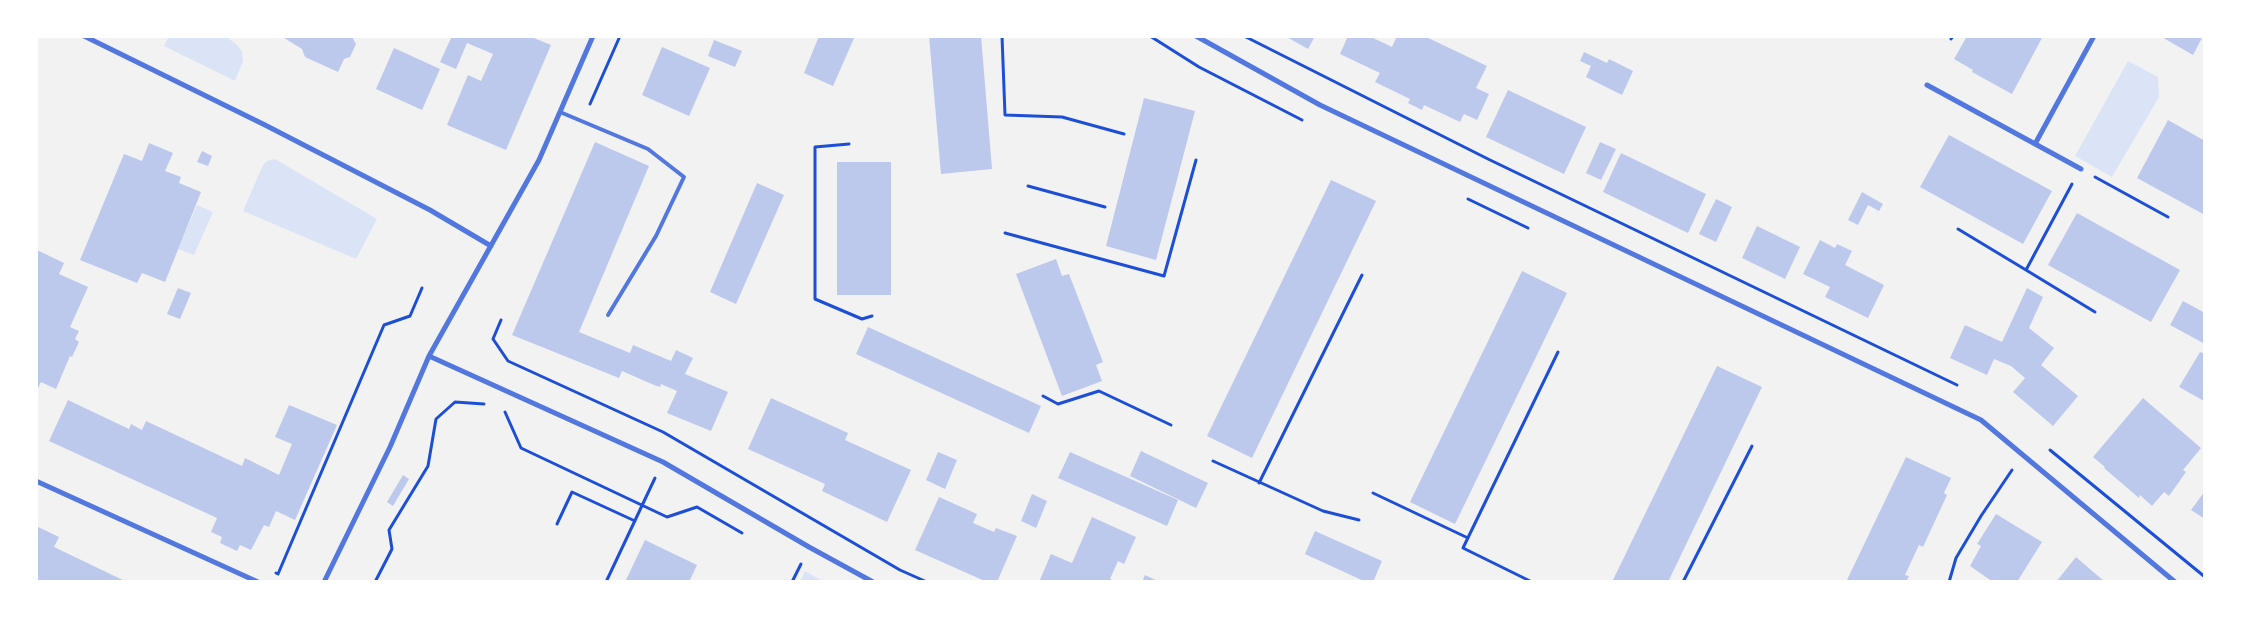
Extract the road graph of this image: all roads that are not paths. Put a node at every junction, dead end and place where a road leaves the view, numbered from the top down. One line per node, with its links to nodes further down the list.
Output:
1 (84, 36): 9 (street)
2 (593, 36): 6 (street)
3 (1196, 36): 16 (street)
4 (2094, 36): 7 (street)
5 (1927, 85): 7 (street)
6 (560, 112): 9 (street); 10 (lane)
7 (2035, 144): 8 (street)
8 (2080, 170)
9 (491, 246): 11 (street)
10 (608, 315)
11 (429, 356): 14 (street); 15 (street)
12 (36, 481): 13 (street)
13 (258, 582)
14 (324, 582)
15 (873, 582)
16 (2175, 582)

